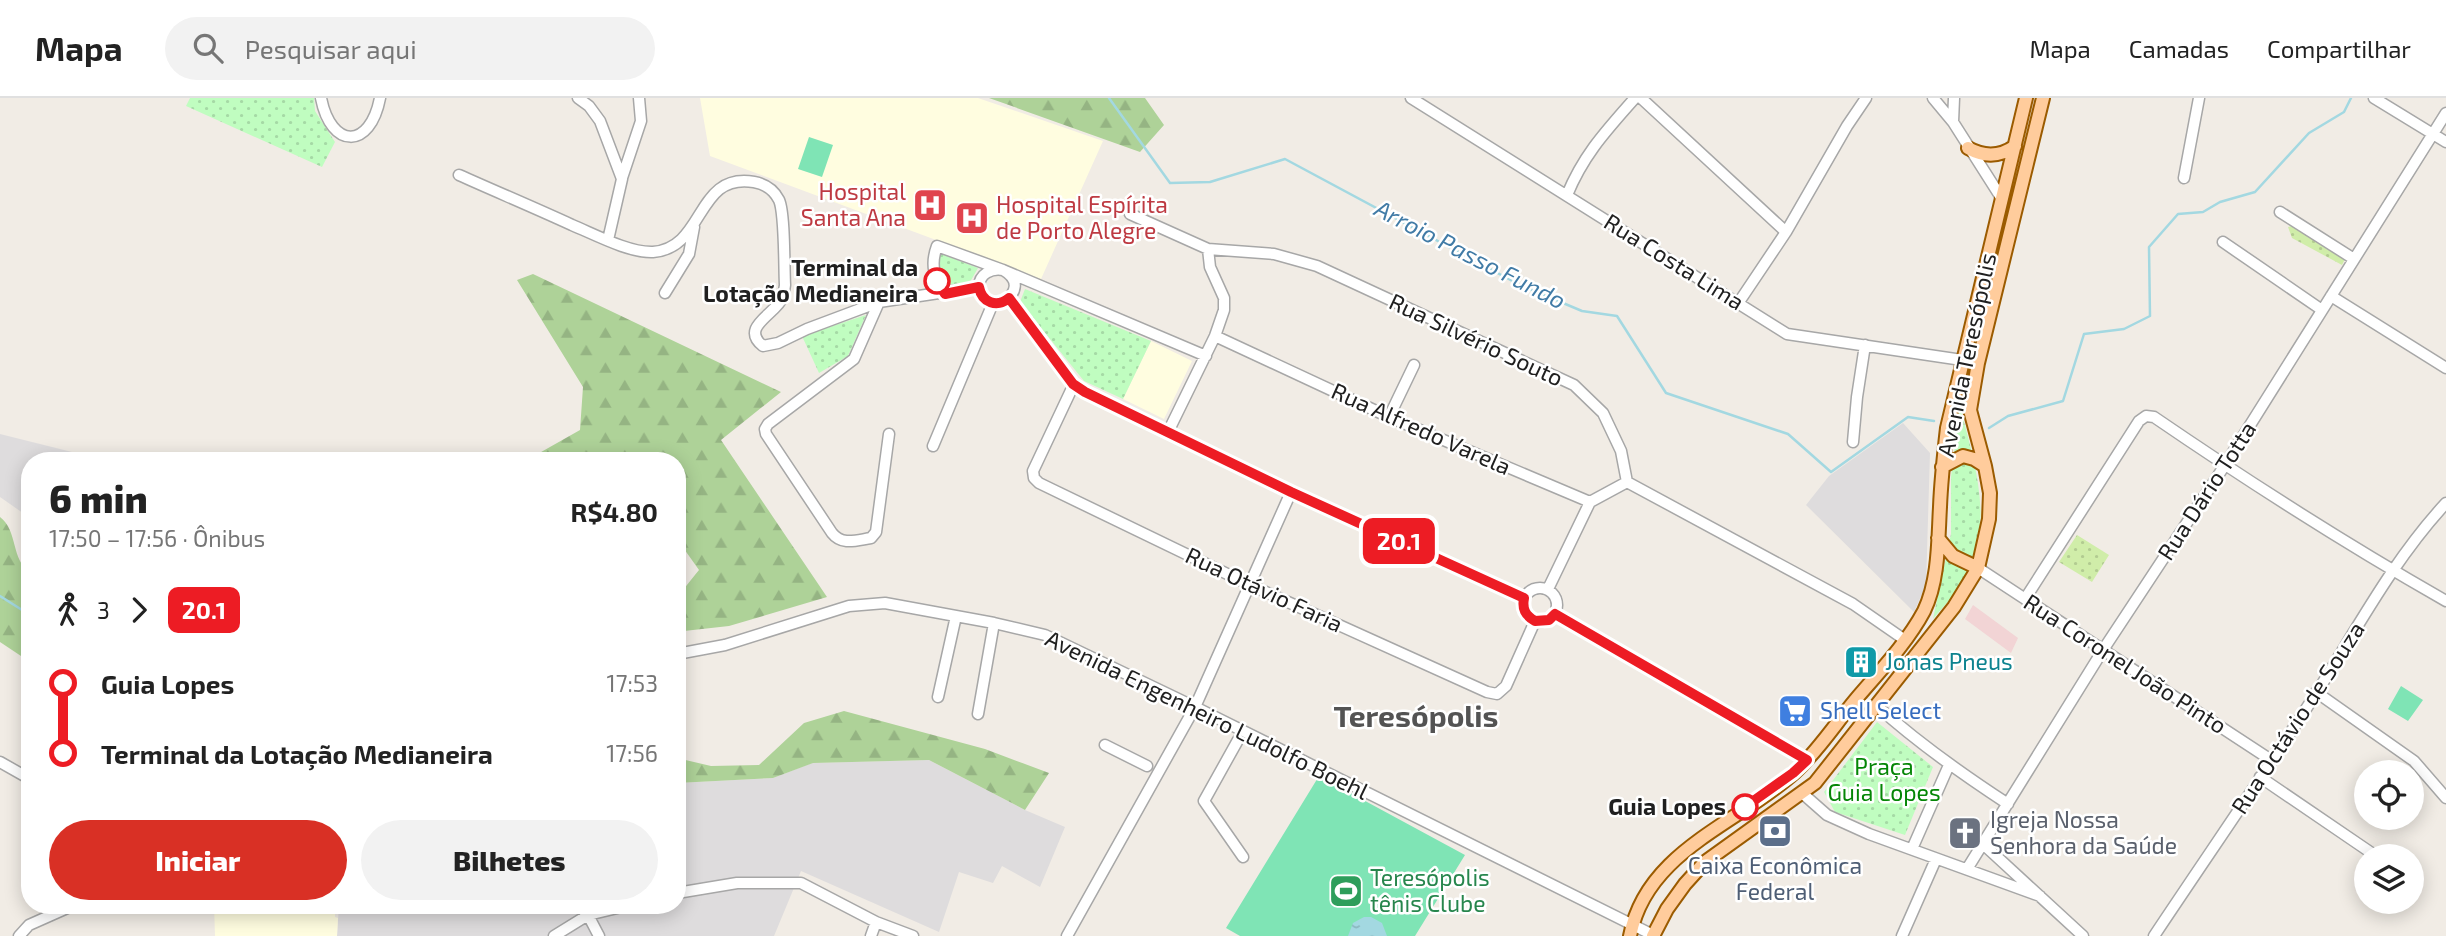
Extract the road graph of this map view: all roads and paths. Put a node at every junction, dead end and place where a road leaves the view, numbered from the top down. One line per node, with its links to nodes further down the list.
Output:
1 (321, 98): 2 (street)
2 (380, 98)
3 (578, 98): 24 (street)
4 (639, 98): 24 (street)
5 (1411, 98): 25 (street, Rua Costa Lima)
6 (1635, 98): 25 (street)
7 (1641, 98): 31 (street)
8 (1866, 98): 31 (street)
9 (1933, 98): 16 (street)
10 (1954, 98): 16 (street)
11 (2026, 98): 19 (main road, Avenida Teresópolis)
12 (2043, 98): 32 (main road, Avenida Teresópolis)
13 (2199, 98): 23 (street)
14 (2374, 98): 17 (street)
15 (2446, 113): 17 (street, Rua Dário Totta)
16 (1953, 121): 20 (street)
17 (2433, 133): 18 (street); 36 (street, Rua Dário Totta)
18 (2446, 142)
19 (2015, 146): 20 (main road); 26 (main road, Avenida Teresópolis)
20 (1968, 148): 21 (street)
21 (1977, 162): 26 (street); 27 (street)
22 (459, 175): 33 (street)
23 (2184, 178)
24 (622, 179): 33 (street)
25 (1567, 195): 44 (street, Rua Costa Lima)
26 (2002, 198): 27 (main road, Avenida Teresópolis); 32 (main road)
27 (1998, 212): 50 (main road, Avenida Teresópolis)
28 (2280, 212): 36 (street)
29 (1130, 214): 35 (street, Rua Silvério Souto)
30 (694, 226): 33 (street); 39 (street); 43 (street)
31 (1786, 232): 44 (street)
32 (2008, 237): 60 (main road, Avenida Teresópolis)
33 (608, 240)
34 (2224, 242): 46 (street)
35 (1208, 249): 47 (street); 62 (street, Rua Silvério Souto)
36 (2354, 260): 41 (street, Rua Dário Totta)
37 (1003, 270): 38 (street); 40 (street); 42 (street); 49 (street)
38 (979, 287): 40 (street); 45 (street)
39 (665, 293)
40 (945, 294): 43 (street)
41 (2331, 296): 46 (street, Rua Dário Totta); 52 (street)
42 (1009, 298): 45 (street); 53 (street)
43 (879, 302): 56 (street)
44 (1739, 302): 48 (street, Rua Costa Lima)
45 (993, 303): 58 (street)
46 (2322, 310): 59 (street, Rua Dário Totta)
47 (1215, 336): 49 (street); 54 (street, Rua Alfredo Varela)
48 (1865, 345): 50 (street, Rua Costa Lima); 57 (street)
49 (1206, 356): 55 (street)
50 (1962, 360): 61 (main road, Avenida Teresópolis)
51 (1414, 365): 54 (street)
52 (2446, 368)
53 (1073, 384): 55 (street); 69 (street, Rua Otávio Faria)
54 (1389, 417): 64 (street, Rua Alfredo Varela)
55 (1168, 432): 63 (street)
56 (889, 435)
57 (1853, 442)
58 (933, 446)
59 (2225, 465): 68 (street); 72 (street); 79 (street, Rua Dário Totta)
60 (1985, 466): 61 (main road); 67 (main road, Avenida Teresópolis)
61 (1942, 467): 66 (main road, Avenida Teresópolis)
62 (1627, 482): 64 (street); 78 (street)
63 (1291, 492): 69 (street); 71 (street)
64 (1590, 502): 70 (street)
65 (2446, 503): 68 (street, Rua Octávio de Souza)
66 (1938, 538): 67 (main road); 78 (main road, Avenida Teresópolis)
67 (1979, 568): 72 (street, Rua Coronel João Pinto); 83 (main road, Avenida Teresópolis)
68 (2392, 570): 73 (street); 81 (street, Rua Octávio de Souza)
69 (1248, 584): 76 (street, Rua Otávio Faria); 84 (street)
70 (1548, 589): 71 (street); 74 (street)
71 (1524, 598): 76 (street)
72 (2025, 599): 79 (street, Rua Coronel João Pinto)
73 (2446, 601)
74 (1555, 614): 76 (street); 88 (street)
75 (956, 616): 77 (street, Avenida Engenheiro Ludolfo Boehl); 80 (street, Avenida Engenheiro Ludolfo Boehl); 82 (street)
76 (1535, 621)
77 (994, 623): 84 (street, Avenida Engenheiro Ludolfo Boehl); 85 (street)
78 (1905, 640): 88 (main road, Avenida Teresópolis)
79 (2103, 650): 89 (street, Rua Coronel João Pinto); 97 (street, Rua Dário Totta)
80 (686, 652)
81 (2316, 692): 89 (street, Rua Octávio de Souza); 96 (street)
82 (939, 696)
83 (1877, 706): 91 (street); 95 (main road, Avenida Teresópolis)
84 (1195, 707): 110 (street, Avenida Engenheiro Ludolfo Boehl); 116 (street)
85 (978, 714)
86 (1238, 740): 101 (street)
87 (1105, 745): 92 (street)
88 (1807, 760): 110 (main road, Avenida Teresópolis)
89 (2271, 760): 94 (street, Rua Octávio de Souza)
90 (0, 762): 93 (street)
91 (1948, 765): 97 (street); 100 (street)
92 (1146, 766)
93 (21, 774)
94 (2260, 777): 99 (street); 120 (street, Rua Octávio de Souza)
95 (1801, 793): 100 (street); 117 (main road, Avenida Teresópolis)
96 (2446, 798)
97 (2008, 804): 98 (street, Rua Dário Totta)
98 (1983, 844): 103 (street, Rua Dário Totta); 105 (street)
99 (2358, 844)
100 (1912, 849): 102 (street)
101 (1243, 857)
102 (1936, 859): 103 (street); 118 (street)
103 (1967, 869): 105 (street)
104 (686, 892): 109 (street)
105 (2039, 896): 119 (street)
106 (54, 914): 111 (street)
107 (592, 914): 108 (street)
108 (588, 915): 112 (street); 113 (street)
109 (876, 922): 114 (street); 115 (street)
110 (1631, 930): 117 (street, Avenida Engenheiro Ludolfo Boehl)
111 (19, 936)
112 (554, 936)
113 (599, 936)
114 (871, 936)
115 (914, 936)
116 (1067, 936)
117 (1654, 936)
118 (1902, 936)
119 (2083, 936)
120 (2154, 936)

